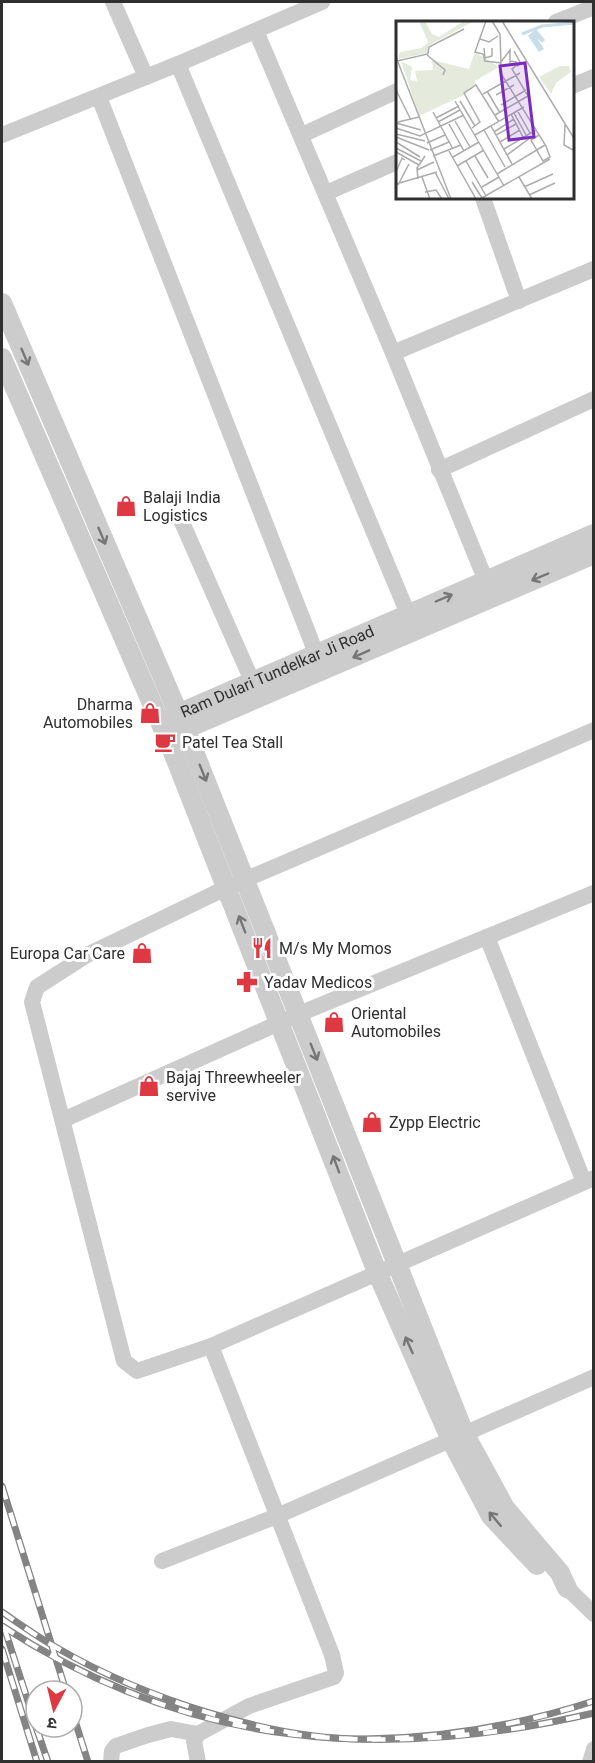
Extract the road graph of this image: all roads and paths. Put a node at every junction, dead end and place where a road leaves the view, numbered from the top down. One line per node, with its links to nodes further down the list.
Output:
1 (113, 2): 7 (street)
2 (322, 2): 5 (street)
3 (594, 7): 4 (street)
4 (559, 21)
5 (256, 31): 6 (street); 13 (street)
6 (178, 64): 7 (street); 28 (street)
7 (146, 77): 11 (street)
8 (594, 77): 9 (street)
9 (574, 86)
10 (396, 91): 13 (street)
11 (99, 97): 12 (street); 29 (street)
12 (2, 135)
13 (302, 135): 15 (street)
14 (396, 162): 15 (street)
15 (326, 193): 20 (street)
16 (484, 200): 18 (street)
17 (594, 269): 18 (street)
18 (519, 300): 20 (street)
19 (2, 303): 31 (street, one-way to 31)
20 (393, 353): 23 (street)
21 (2, 358): 32 (street)
22 (594, 399): 23 (street)
23 (439, 470): 27 (street)
24 (181, 520): 30 (street)
25 (594, 534): 27 (street, Ram Dulari Tundelkar Ji Road)
26 (594, 554): 27 (street, Ram Dulari Tundelkar Ji Road, one-way to 27)
27 (489, 589): 28 (street, Ram Dulari Tundelkar Ji Road, one-way to 27); 29 (street, Ram Dulari Tundelkar Ji Road, one-way to 29)
28 (408, 614): 29 (street, Ram Dulari Tundelkar Ji Road)
29 (319, 662): 30 (street, Ram Dulari Tundelkar Ji Road)
30 (256, 690): 31 (street, Ram Dulari Tundelkar Ji Road)
31 (181, 722): 32 (street, Ram Dulari Tundelkar Ji Road); 34 (street, one-way to 34)
32 (163, 728): 34 (street)
33 (594, 730): 34 (street)
34 (236, 883): 37 (street); 38 (street, one-way to 34); 39 (street)
35 (594, 893): 36 (street)
36 (487, 937): 37 (street); 40 (street)
37 (299, 1014): 38 (street); 41 (street, one-way to 41)
38 (281, 1023): 39 (street); 42 (street, one-way to 38)
39 (63, 1120): 43 (street)
40 (589, 1180): 41 (street)
41 (397, 1263): 42 (street); 45 (street)
42 (377, 1272): 43 (street); 45 (street, one-way to 42)
43 (211, 1346): 46 (street)
44 (594, 1377): 45 (street)
45 (457, 1437): 46 (street); 48 (street)
46 (277, 1515): 47 (street); 50 (street)
47 (162, 1561)
48 (567, 1588): 49 (street)
49 (594, 1614)
50 (198, 1734): 52 (street); 53 (street)
51 (594, 1749): 54 (street)
52 (111, 1761)
53 (198, 1761)
54 (590, 1761)

